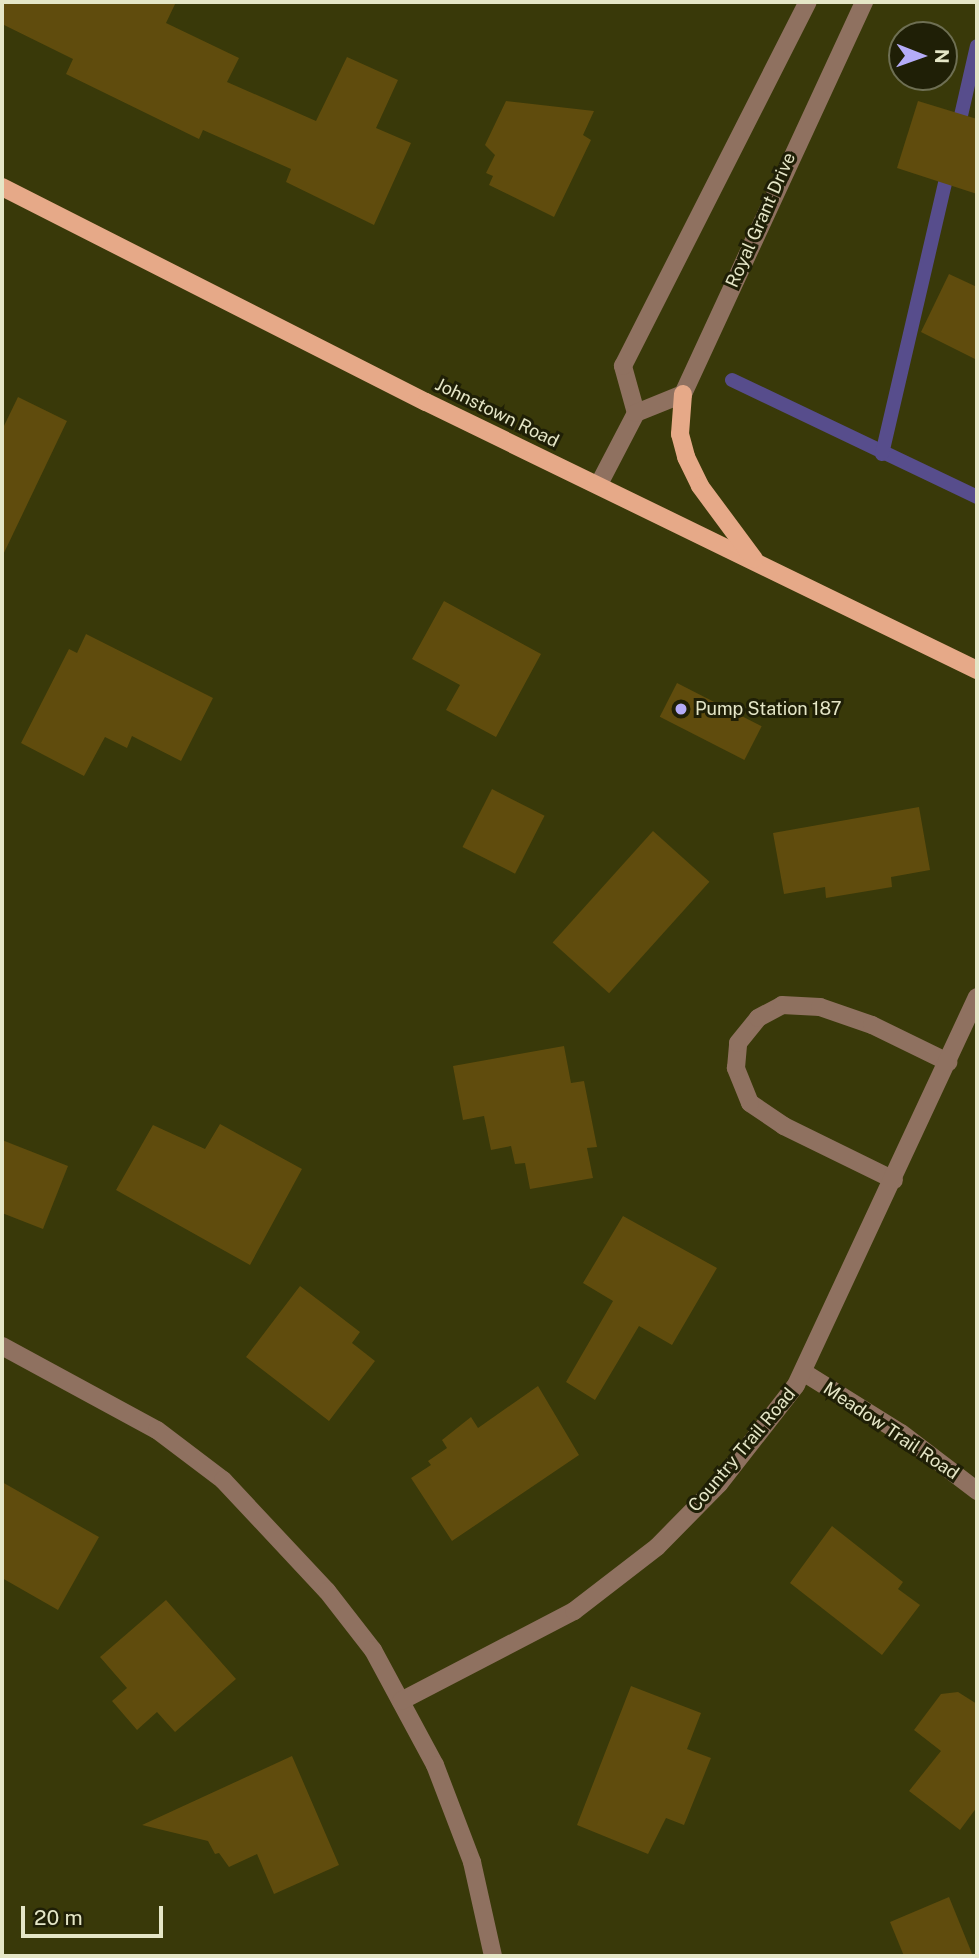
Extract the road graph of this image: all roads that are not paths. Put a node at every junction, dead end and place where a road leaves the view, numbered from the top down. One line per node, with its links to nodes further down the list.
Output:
1 (808, 2): 5 (street)
2 (864, 2): 4 (street, Royal Grant Drive)
3 (2, 187): 6 (main road, Johnstown Road)
4 (683, 394): 5 (street); 7 (main road)
5 (636, 413): 6 (street)
6 (599, 484): 7 (main road, Johnstown Road)
7 (756, 562): 8 (main road, Johnstown Road)
8 (977, 670)
9 (977, 997): 10 (street, Country Trail Road)
10 (948, 1062): 11 (street, Country Trail Road); 11 (street)
11 (894, 1180): 13 (street, Country Trail Road)
12 (2, 1346): 15 (street)
13 (803, 1372): 14 (street, Meadow Trail Road); 15 (street, Country Trail Road)
14 (977, 1491)
15 (401, 1701): 16 (street)
16 (493, 1956)

